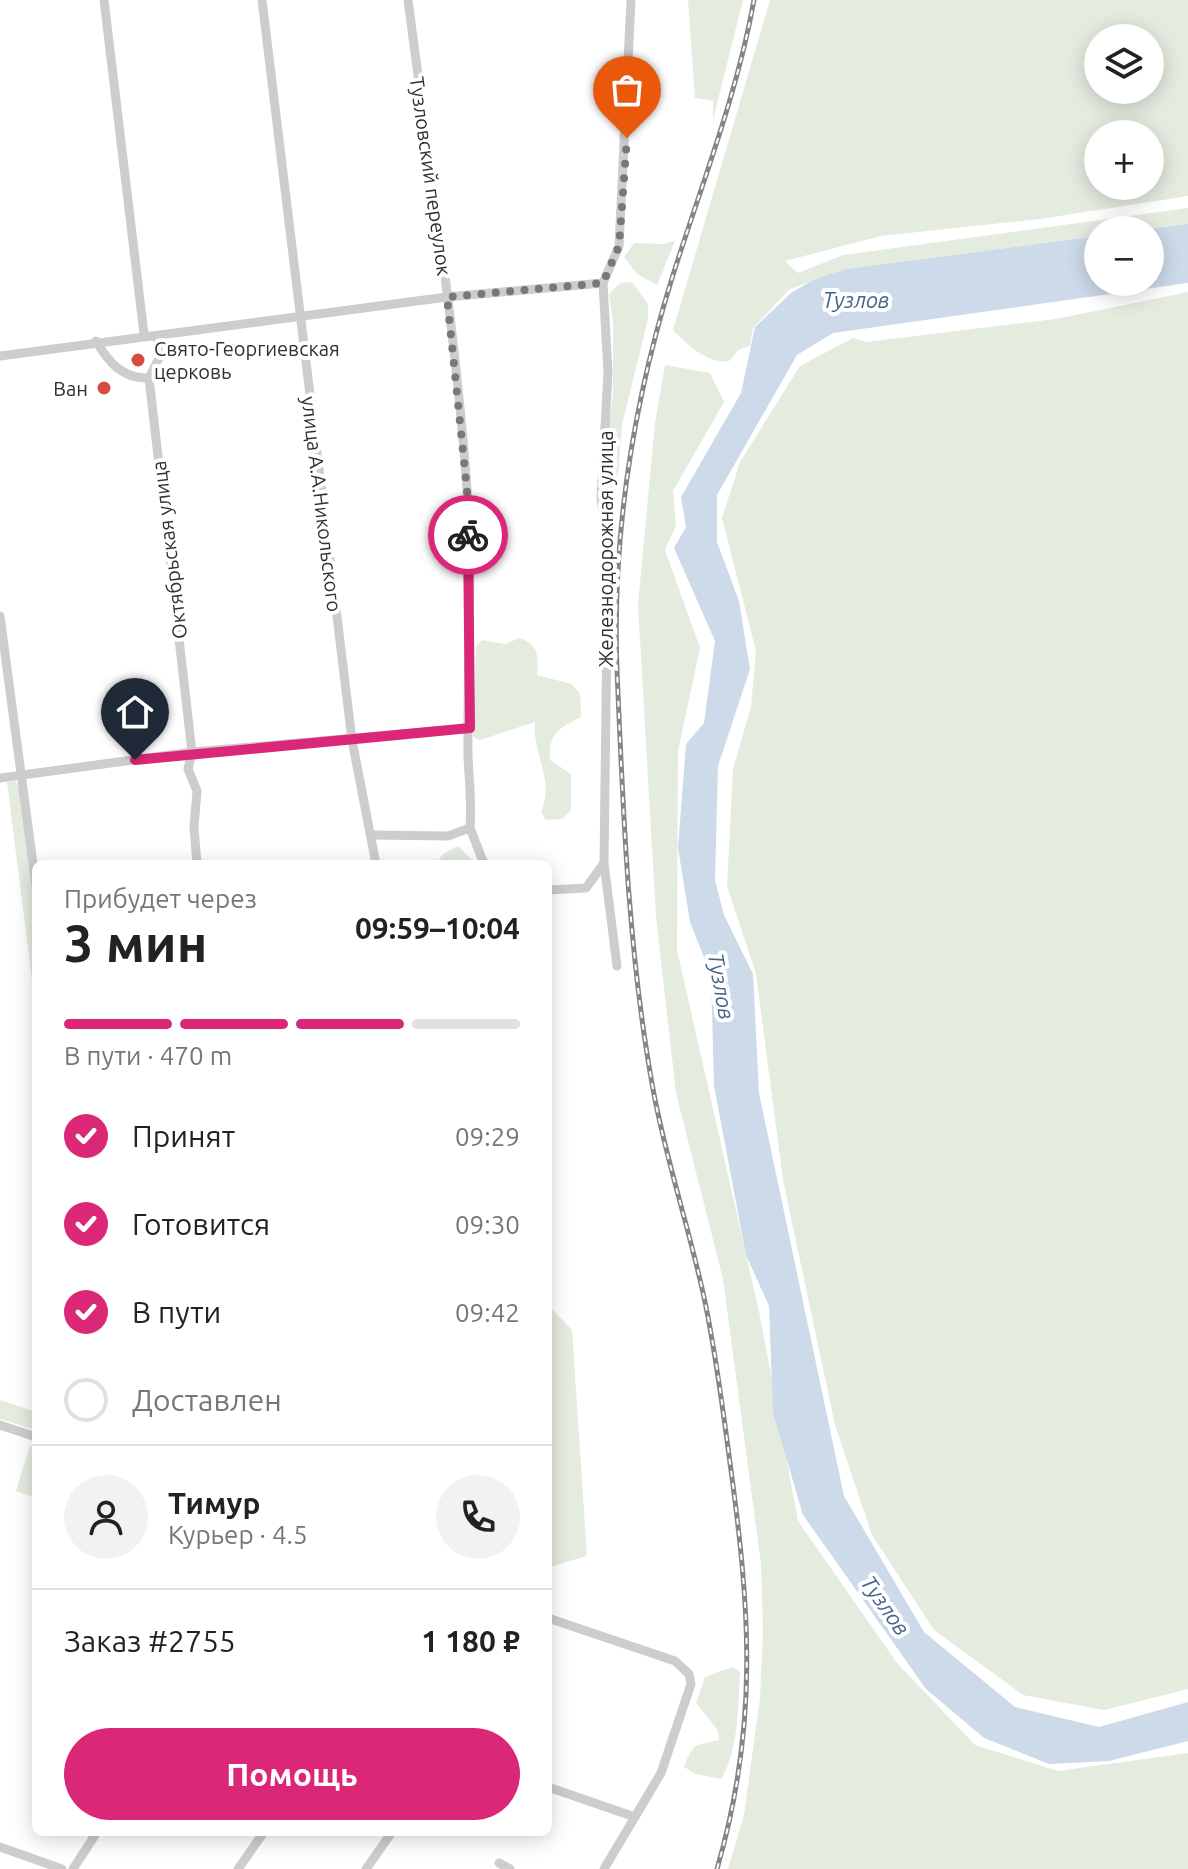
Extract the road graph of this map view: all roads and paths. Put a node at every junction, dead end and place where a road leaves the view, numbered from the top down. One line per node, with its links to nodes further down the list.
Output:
1 (104, 0): 8 (street)
2 (262, 0): 7 (street, улица А.А.Никольского)
3 (408, 0): 6 (street, Тузловский переулок)
4 (631, 0): 5 (street, Железнодорожная улица)
5 (603, 283): 6 (street); 25 (street, Железнодорожная улица)
6 (447, 297): 7 (street); 14 (street, Тузловский переулок)
7 (298, 315): 9 (street); 15 (street, улица А.А.Никольского)
8 (144, 334): 9 (street); 10 (street)
9 (157, 336): 12 (street, Октябрьская улица)
10 (96, 341): 11 (street); 12 (street)
11 (0, 356)
12 (149, 378): 16 (street, Октябрьская улица)
13 (0, 616): 17 (street)
14 (470, 728): 15 (street); 19 (street, Тузловский переулок)
15 (352, 740): 16 (street); 20 (street, улица А.А.Никольского)
16 (192, 752): 17 (street); 22 (street, Октябрьская улица)
17 (22, 775): 18 (street); 21 (street)
18 (0, 778)
19 (470, 828): 20 (street); 24 (street)
20 (372, 835): 23 (street, улица А.А.Никольского)
21 (33, 860)
22 (197, 860)
23 (375, 860)
24 (482, 860)
25 (604, 863): 26 (street); 27 (street, Железнодорожная улица)
26 (552, 890)
27 (617, 966)
28 (0, 1425): 29 (street)
29 (32, 1436)
30 (552, 1619): 32 (street)
31 (552, 1788): 32 (street)
32 (635, 1817): 44 (street)
33 (94, 1836): 40 (street)
34 (261, 1836): 41 (street)
35 (389, 1836): 42 (street)
36 (0, 1847): 38 (street)
37 (499, 1863): 43 (street)
38 (46, 1866): 39 (street)
39 (62, 1869)
40 (73, 1869)
41 (238, 1869)
42 (366, 1869)
43 (510, 1869)
44 (604, 1869)

